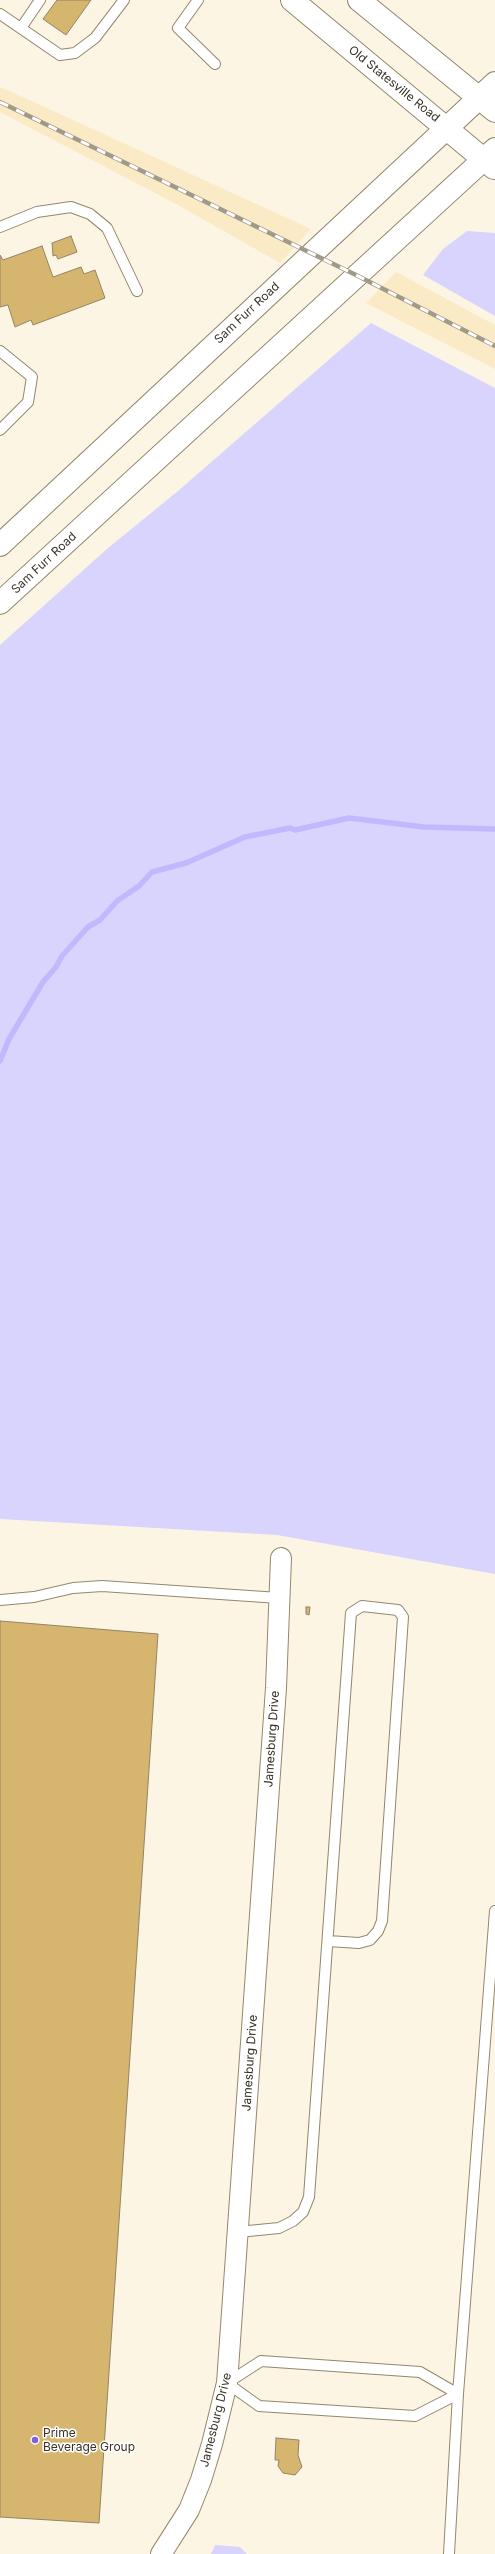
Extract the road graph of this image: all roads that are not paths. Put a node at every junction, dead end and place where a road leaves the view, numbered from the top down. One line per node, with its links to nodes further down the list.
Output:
1 (40, 0): 7 (lane)
2 (124, 0): 7 (lane)
3 (198, 0): 8 (lane)
4 (292, 0): 11 (main road, Old Statesville Road)
5 (359, 0): 10 (main road)
6 (0, 14): 7 (lane)
7 (21, 28)
8 (215, 64)
9 (495, 83): 10 (main road, Sam Furr Road)
10 (487, 104): 11 (main road, Sam Furr Road)
11 (448, 128): 12 (main road, Old Statesville Road); 17 (main road, Sam Furr Road)
12 (491, 159): 18 (main road, Sam Furr Road)
13 (0, 227): 14 (lane)
14 (137, 291)
15 (0, 351): 16 (lane)
16 (0, 430)
17 (0, 545)
18 (0, 604)
19 (281, 1558): 20 (street, Jamesburg Drive)
20 (279, 1598): 21 (lane); 24 (street, Jamesburg Drive)
21 (0, 1600)
22 (495, 1911): 26 (lane)
23 (328, 1940): 23 (lane); 24 (lane)
24 (238, 2232): 25 (street, Jamesburg Drive)
25 (227, 2383): 26 (lane); 26 (lane); 27 (street, Jamesburg Drive)
26 (458, 2394): 28 (lane)
27 (161, 2554)
28 (449, 2554)

